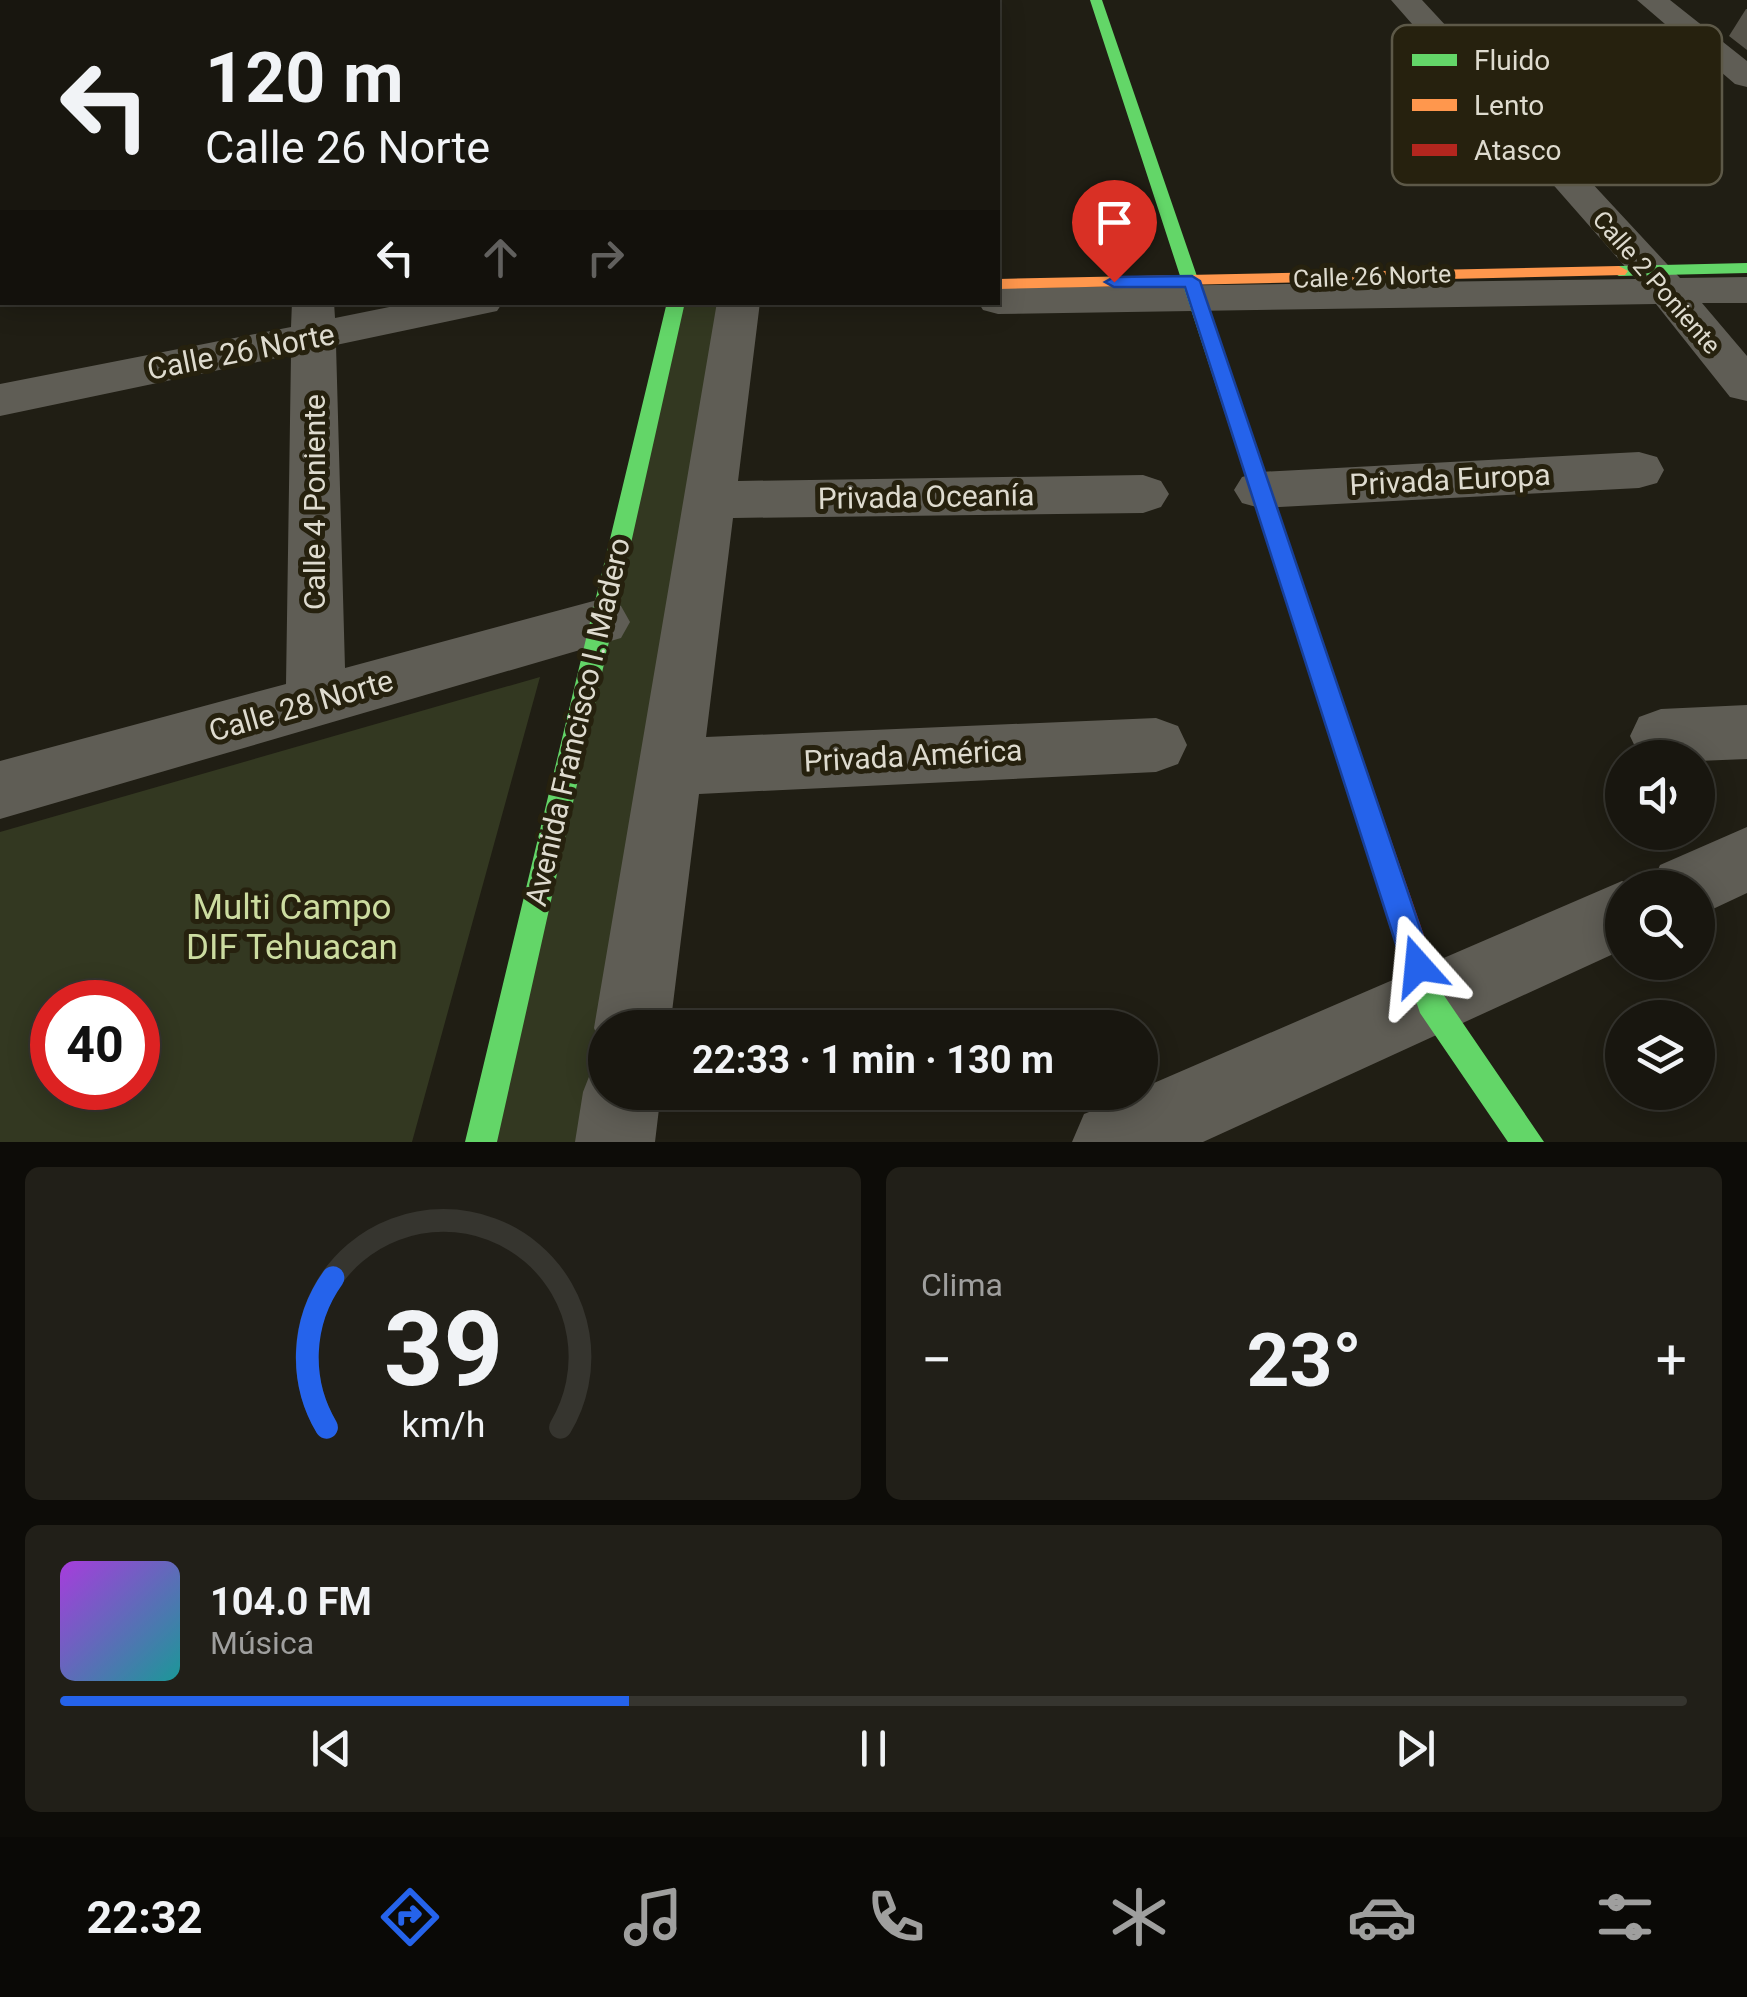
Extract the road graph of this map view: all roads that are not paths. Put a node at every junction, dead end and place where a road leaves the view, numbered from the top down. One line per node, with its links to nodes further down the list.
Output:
1 (1096, 0): 12 (street)
2 (1406, 0): 4 (street, Calle 2 Poniente)
3 (1652, 0): 5 (street)
4 (1428, 25)
5 (1683, 25)
6 (1722, 57): 7 (street)
7 (1747, 77)
8 (1572, 185): 10 (street, Calle 2 Poniente)
9 (1747, 268): 10 (street, Calle 26 Norte)
10 (1658, 280): 12 (street, Calle 26 Norte); 13 (street, Calle 26 Norte); 19 (street, Calle 2 Poniente)
11 (1000, 284): 12 (street, Calle 26 Norte)
12 (1194, 290): 14 (street, Calle 26 Norte); 22 (street)
13 (1747, 290)
14 (1000, 301)
15 (454, 305): 18 (street, Calle 26 Norte)
16 (675, 305): 25 (street, Avenida Francisco I. Madero)
17 (739, 305): 24 (street)
18 (314, 320): 20 (street, Calle 26 Norte); 26 (street, Calle 4 Poniente)
19 (1747, 386)
20 (0, 400)
21 (1639, 470): 22 (street, Privada Europa)
22 (1260, 490): 35 (street)
23 (1143, 494): 24 (street, Privada Oceanía)
24 (710, 500): 30 (street)
25 (601, 622): 26 (street, Calle 28 Norte); 38 (street, Avenida Francisco I. Madero)
26 (316, 701): 31 (street, Calle 28 Norte)
27 (1747, 732): 28 (street)
28 (1661, 736)
29 (1156, 746): 30 (street, Privada América)
30 (670, 767): 36 (street)
31 (0, 790)
32 (1747, 859): 33 (street)
33 (1715, 874)
34 (1605, 924): 35 (street)
35 (1430, 1002): 40 (street); 41 (street)
36 (635, 1010)
37 (619, 1110): 39 (street)
38 (481, 1142)
39 (614, 1142)
40 (1112, 1142)
41 (1528, 1142)

